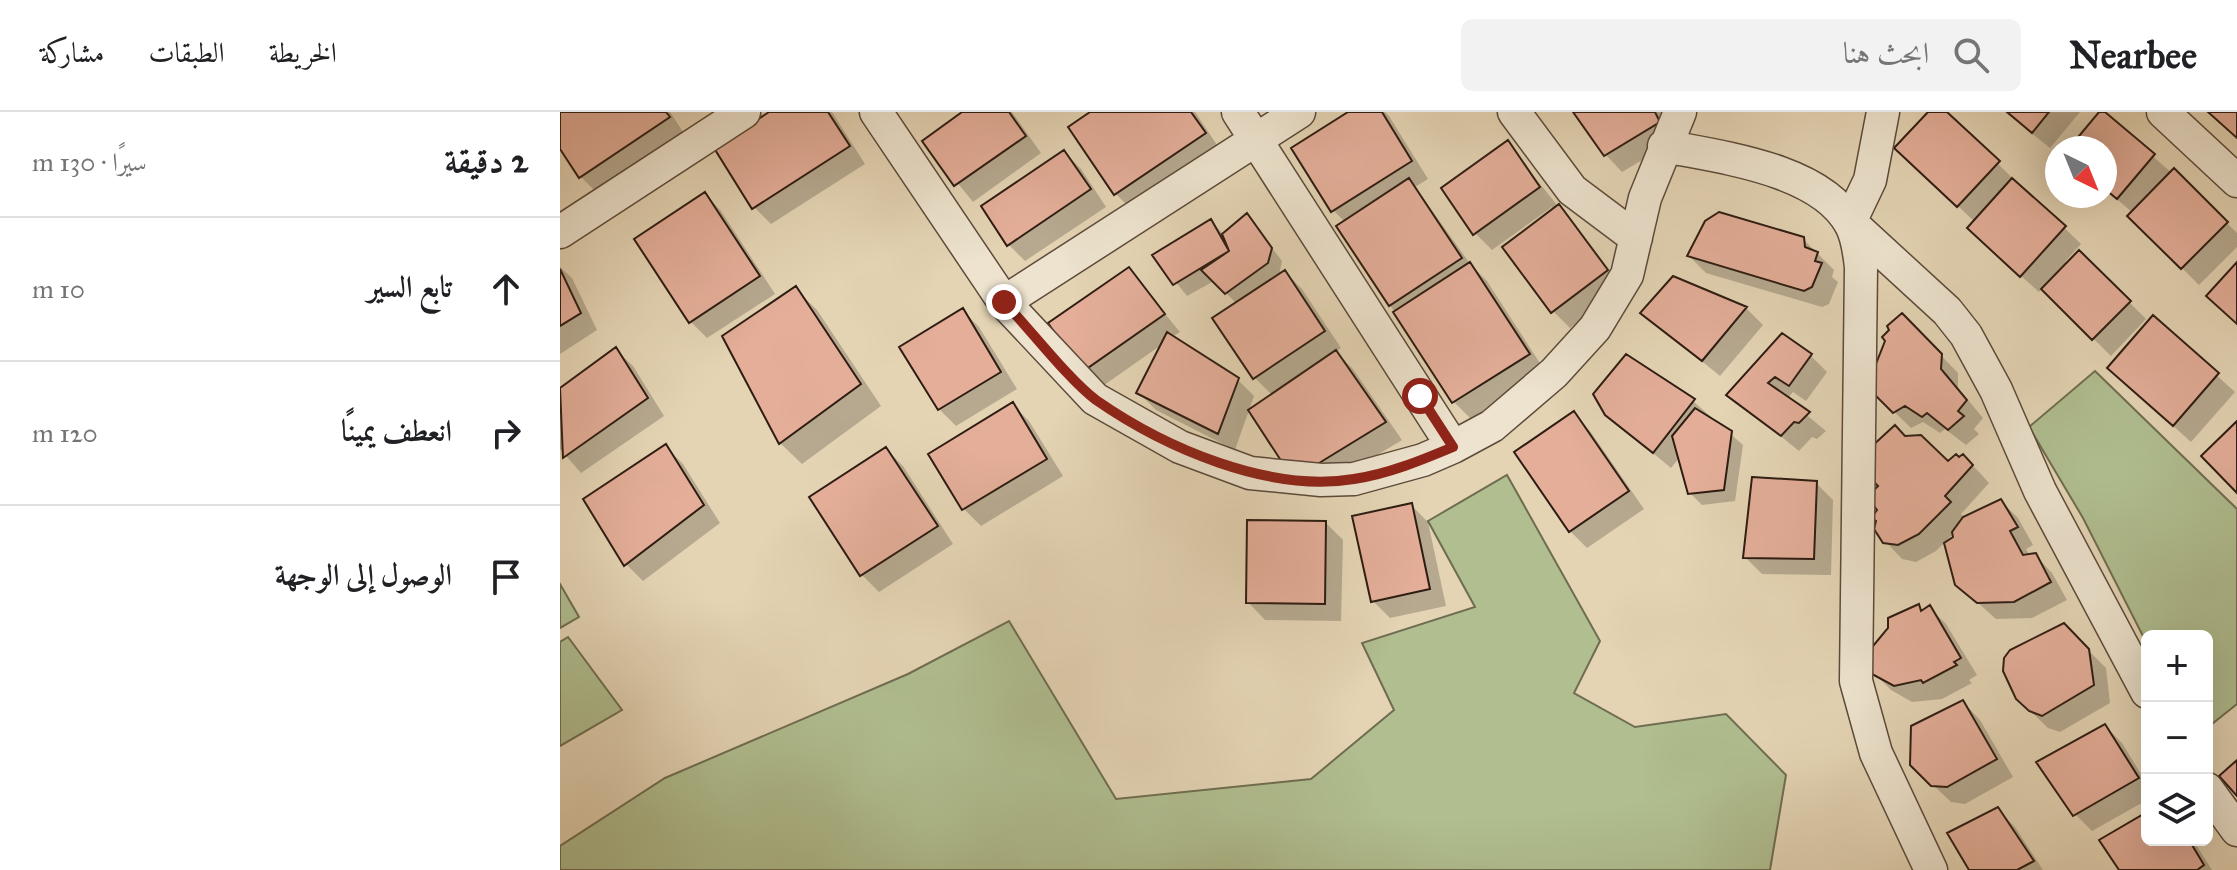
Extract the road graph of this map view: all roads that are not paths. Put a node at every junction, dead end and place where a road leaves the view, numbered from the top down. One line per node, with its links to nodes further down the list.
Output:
1 (744, 112): 13 (street)
2 (876, 112): 15 (street)
3 (1238, 112): 9 (street)
4 (1299, 112): 9 (street)
5 (1514, 112): 14 (street)
6 (1680, 112): 10 (street)
7 (1883, 112): 12 (street)
8 (2163, 112): 11 (street)
9 (1257, 140): 15 (street); 16 (street)
10 (1664, 146): 12 (street); 14 (street)
11 (2237, 181)
12 (1850, 222): 17 (street); 20 (street)
13 (560, 232)
14 (1636, 238): 16 (street)
15 (1004, 302): 16 (street)
16 (1453, 447)
17 (2141, 681)
18 (2213, 797): 19 (street)
19 (2237, 830)
20 (1931, 870)

